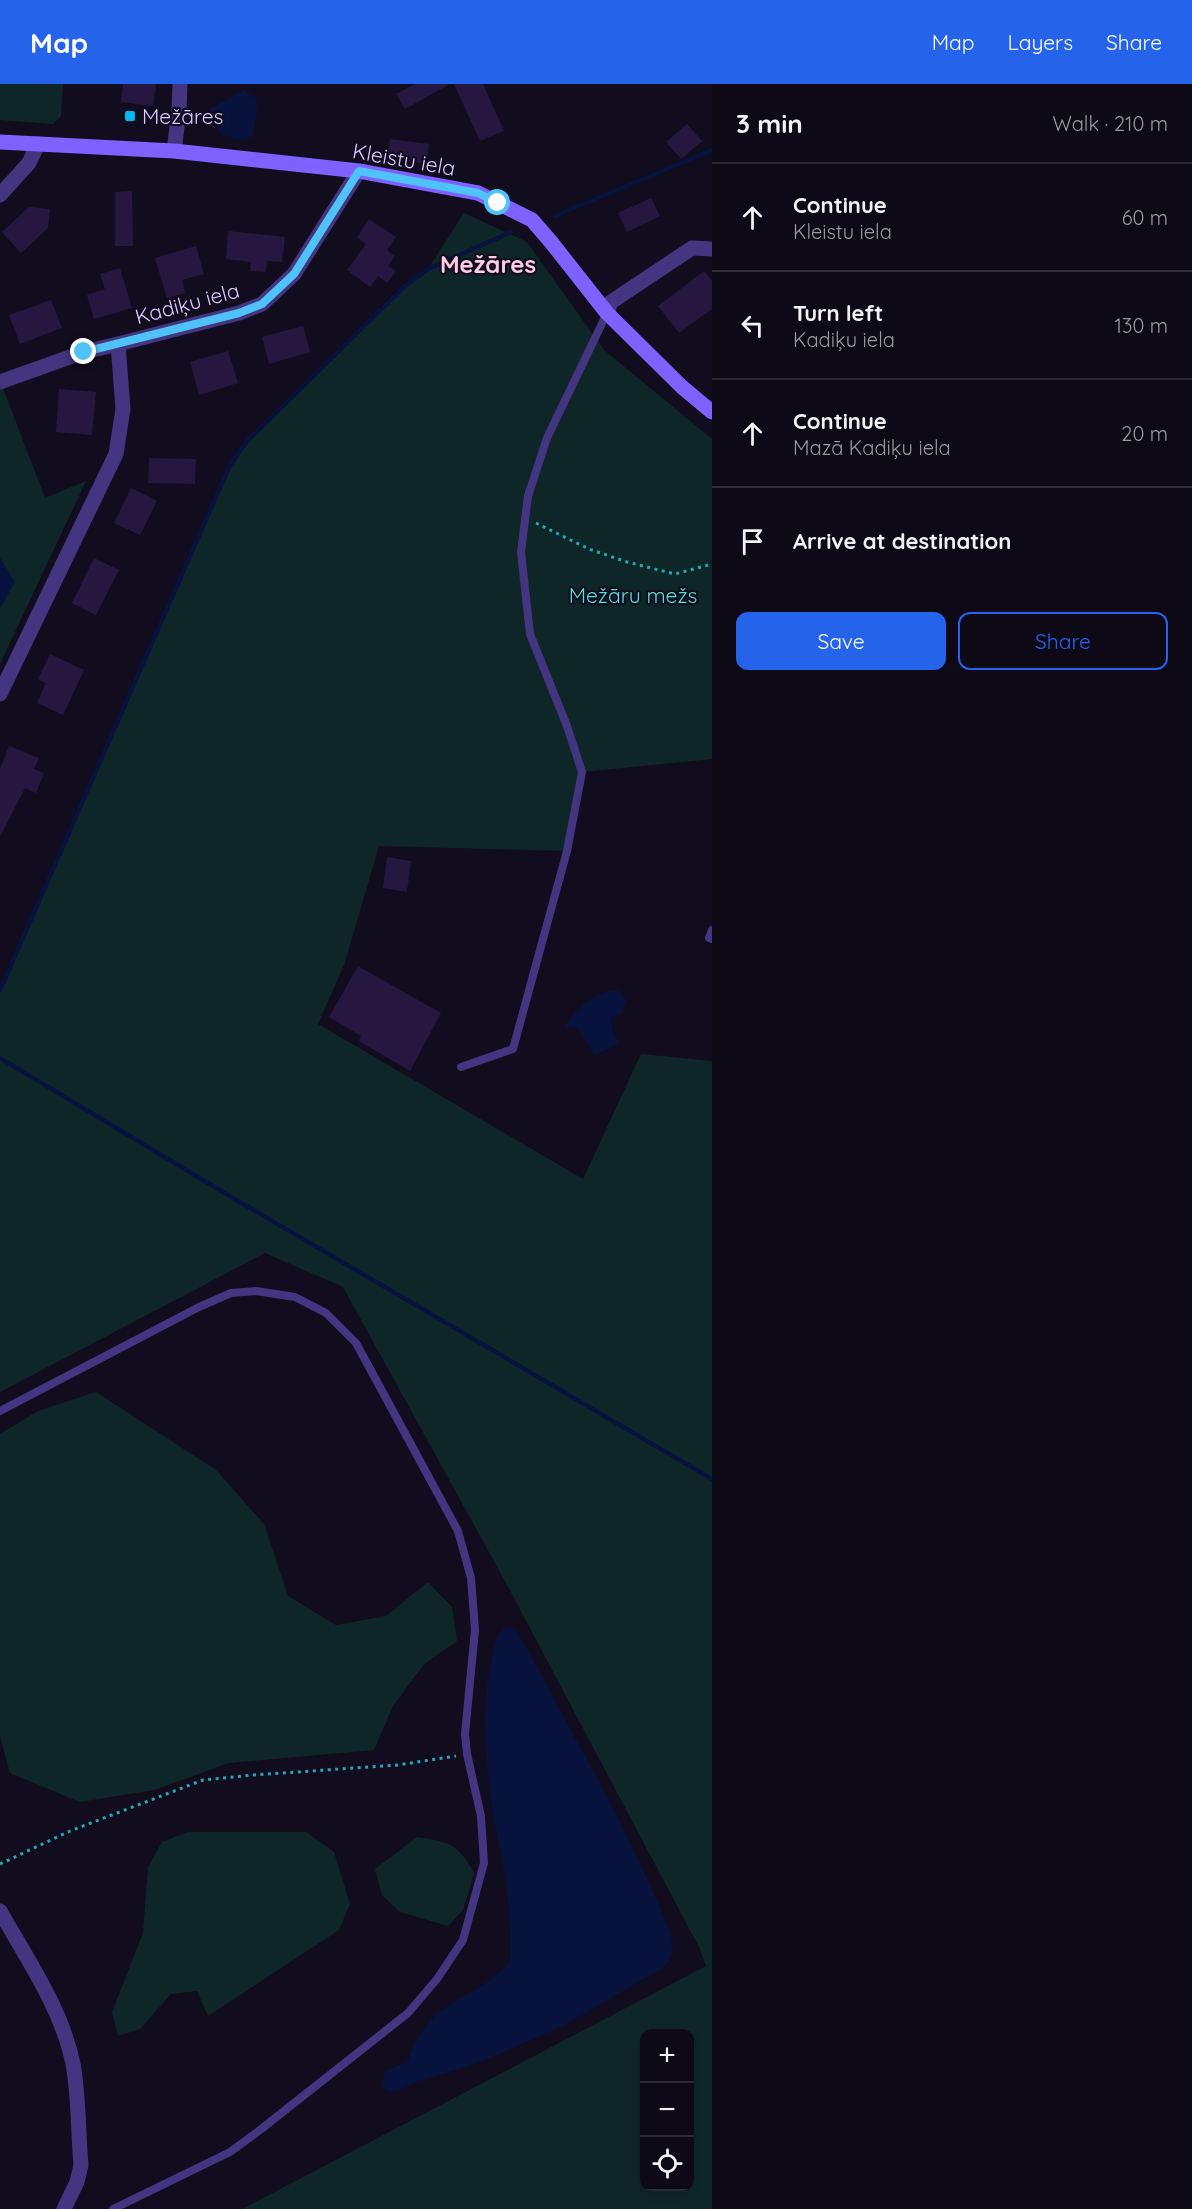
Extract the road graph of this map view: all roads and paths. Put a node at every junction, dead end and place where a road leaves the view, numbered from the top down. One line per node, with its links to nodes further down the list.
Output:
1 (180, 84): 4 (street)
2 (0, 142): 3 (street, Kleistu iela)
3 (38, 144): 4 (street, Kleistu iela); 6 (street)
4 (174, 151): 5 (street, Kleistu iela)
5 (359, 171): 8 (street, Kleistu iela); 9 (street, Kadiķu iela)
6 (0, 195)
7 (712, 249): 8 (street)
8 (607, 313): 11 (street, Kleistu iela); 12 (lane)
9 (118, 344): 10 (street); 14 (street, Kadiķu iela)
10 (0, 382)
11 (712, 412)
12 (525, 518): 13 (path); 17 (lane)
13 (712, 564)
14 (0, 694)
15 (712, 930): 16 (lane)
16 (712, 939)
17 (461, 1067)
18 (0, 1411): 19 (lane)
19 (467, 1754): 20 (path); 23 (lane)
20 (0, 1864)
21 (0, 1911): 22 (street)
22 (64, 2209)
23 (113, 2209)

